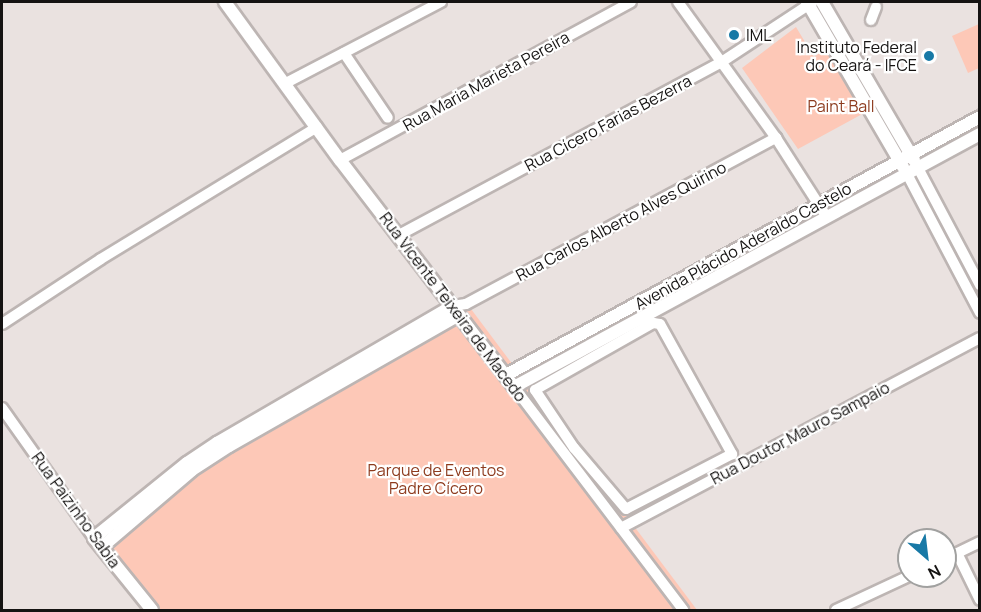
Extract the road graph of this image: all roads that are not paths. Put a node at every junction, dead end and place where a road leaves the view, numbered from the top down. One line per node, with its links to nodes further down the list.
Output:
1 (225, 2): 11 (street, Rua Vicente Teixeira de Macedo)
2 (441, 2): 9 (street)
3 (631, 2): 18 (street, Rua Maria Marieta Pereira)
4 (678, 2): 10 (street)
5 (810, 2): 10 (street, Rua Cícero Farias Bezerra); 17 (street)
6 (822, 2): 17 (street)
7 (876, 7): 8 (street)
8 (871, 20)
9 (344, 52): 11 (street); 13 (street)
10 (720, 63): 16 (street); 22 (street, Rua Cícero Farias Bezerra)
11 (286, 83): 14 (street, Rua Vicente Teixeira de Macedo)
12 (980, 117): 17 (street, Avenida Plácido Aderaldo Castelo)
13 (387, 118)
14 (316, 127): 18 (street, Rua Vicente Teixeira de Macedo); 29 (street)
15 (980, 134): 19 (street, Avenida Plácido Aderaldo Castelo)
16 (776, 138): 21 (street); 27 (street, Rua Carlos Alberto Alves Quirino)
17 (905, 157): 19 (street); 20 (street); 21 (street, Avenida Plácido Aderaldo Castelo)
18 (340, 160): 22 (street, Rua Vicente Teixeira de Macedo)
19 (917, 166): 20 (street, Avenida Plácido Aderaldo Castelo); 23 (street)
20 (906, 172): 21 (street, Avenida Plácido Aderaldo Castelo); 24 (street)
21 (823, 210): 26 (street, Avenida Plácido Aderaldo Castelo)
22 (399, 235): 27 (street, Rua Vicente Teixeira de Macedo)
23 (959, 246): 24 (street); 25 (street)
24 (948, 252): 28 (street)
25 (980, 285)
26 (646, 307): 31 (street, Avenida Plácido Aderaldo Castelo); 32 (street, Avenida Plácido Aderaldo Castelo)
27 (459, 308): 31 (street, Rua Vicente Teixeira de Macedo); 36 (street)
28 (980, 313)
29 (2, 324)
30 (980, 338): 35 (street, Rua Doutor Mauro Sampaio)
31 (506, 375): 32 (street, Rua Vicente Teixeira de Macedo)
32 (514, 387): 34 (street, Rua Vicente Teixeira de Macedo)
33 (2, 408): 36 (street, Rua Paizinho Sabia)
34 (569, 452): 34 (street); 35 (street, Rua Vicente Teixeira de Macedo)
35 (621, 528): 42 (street, Rua Vicente Teixeira de Macedo)
36 (98, 542): 41 (street, Rua Paizinho Sabia)
37 (980, 542): 38 (street)
38 (957, 554): 40 (street)
39 (897, 582): 43 (street)
40 (980, 600)
41 (152, 610)
42 (683, 610)
43 (836, 610)

